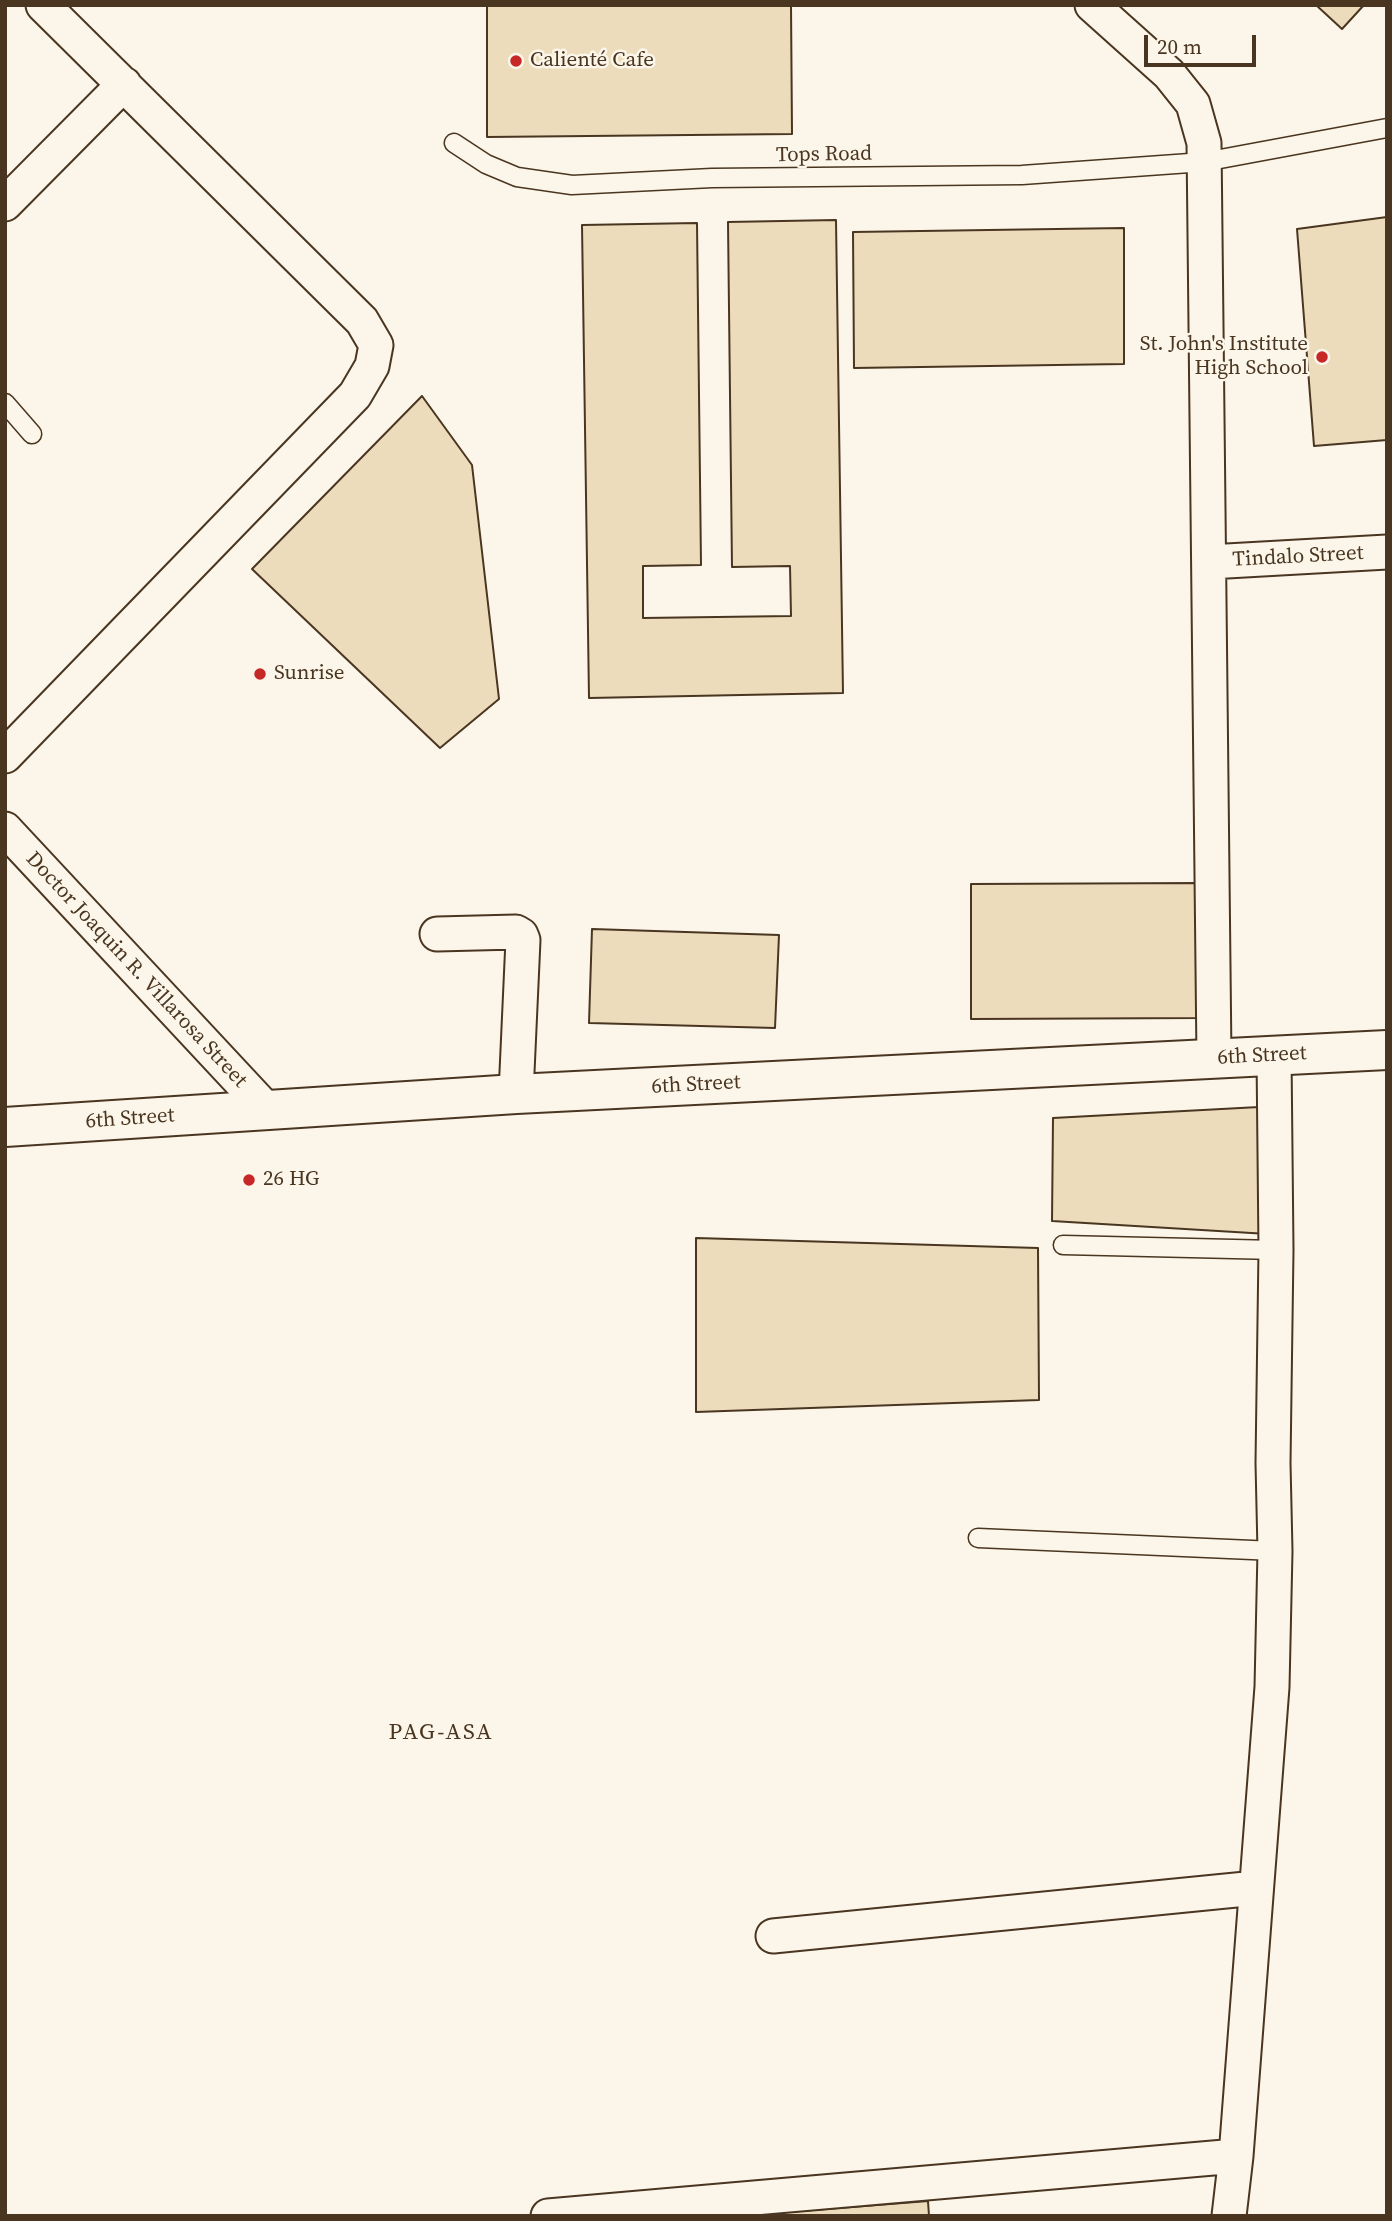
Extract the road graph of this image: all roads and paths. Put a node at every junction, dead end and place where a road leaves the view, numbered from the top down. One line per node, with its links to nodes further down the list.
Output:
1 (43, 5): 3 (street)
2 (1092, 5): 6 (street)
3 (124, 84): 7 (street); 12 (street)
4 (1387, 128): 6 (lane, Tops Road)
5 (454, 143): 6 (lane, Tops Road)
6 (1204, 162): 11 (street)
7 (5, 204)
8 (5, 403): 9 (lane)
9 (32, 434)
10 (1387, 552): 11 (street, Tindalo Street)
11 (1209, 562): 17 (street)
12 (5, 756)
13 (5, 829): 19 (street, Doctor Joaquin R. Villarosa Street)
14 (437, 934): 18 (street)
15 (1387, 1049): 16 (street, 6th Street)
16 (1274, 1055): 17 (street, 6th Street); 22 (street)
17 (1214, 1058): 18 (street, 6th Street)
18 (516, 1094): 19 (street, 6th Street)
19 (267, 1110): 20 (street, 6th Street)
20 (5, 1127)
21 (1063, 1245): 22 (lane)
22 (1276, 1250): 24 (street)
23 (978, 1538): 24 (lane)
24 (1275, 1550): 25 (street)
25 (1256, 1888): 26 (street); 27 (street)
26 (773, 1936)
27 (1236, 2156): 28 (street); 29 (street)
28 (548, 2216)
29 (1228, 2216)

